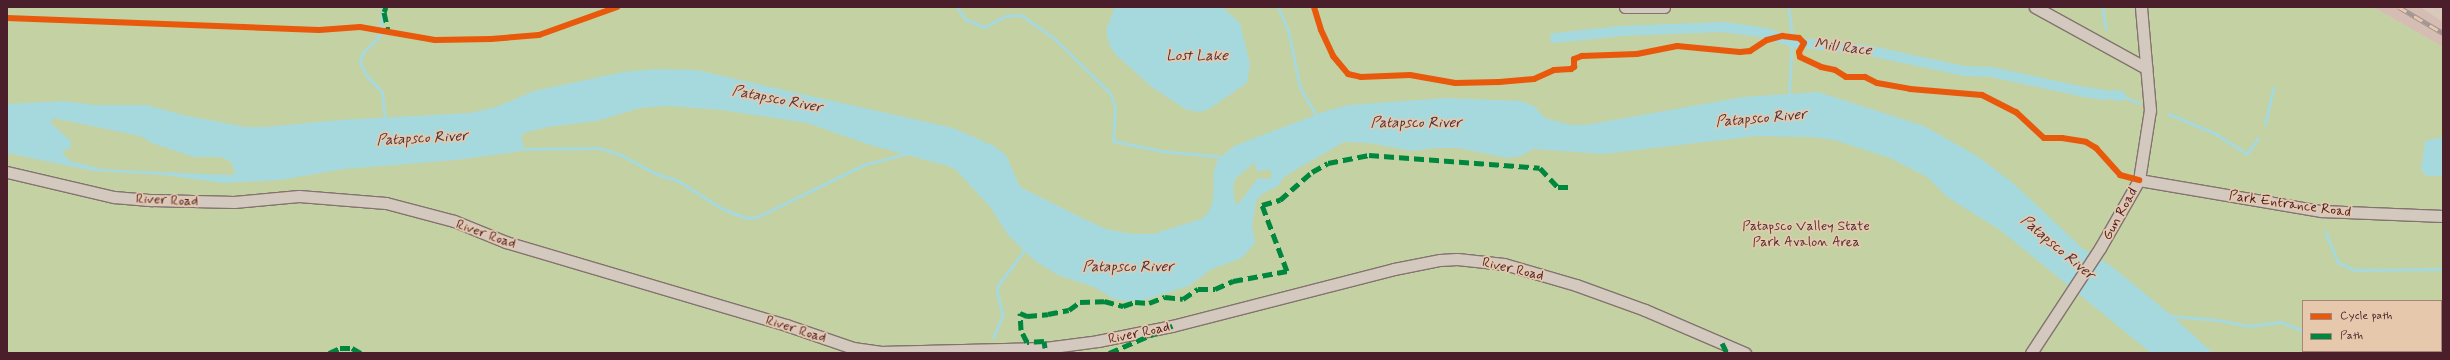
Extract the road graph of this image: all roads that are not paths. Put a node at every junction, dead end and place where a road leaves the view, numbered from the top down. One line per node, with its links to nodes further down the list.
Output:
1 (1625, 7): 2 (street)
2 (1664, 7)
3 (2035, 7): 5 (street)
4 (2141, 7): 5 (street, Gun Road)
5 (2146, 68): 7 (street, Gun Road)
6 (7, 172): 9 (street, River Road)
7 (2139, 180): 8 (street, Park Entrance Road); 10 (street, Gun Road)
8 (2443, 216)
9 (1744, 353)
10 (2031, 353)

